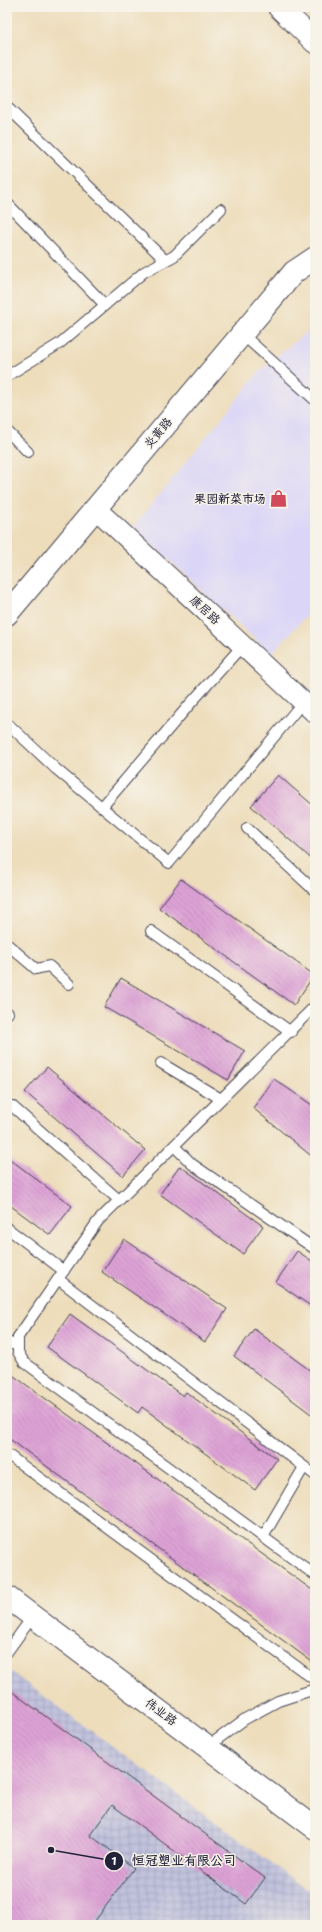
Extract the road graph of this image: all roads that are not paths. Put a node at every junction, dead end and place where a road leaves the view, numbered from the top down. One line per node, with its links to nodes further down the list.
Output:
1 (279, 7): 2 (street)
2 (315, 42)
3 (7, 107): 7 (lane)
4 (7, 203): 8 (lane)
5 (221, 209): 7 (lane)
6 (315, 258): 9 (street, 炎黄路)
7 (165, 260): 8 (lane)
8 (105, 305): 10 (lane)
9 (242, 334): 11 (lane); 14 (street, 炎黄路)
10 (7, 376)
11 (315, 400)
12 (7, 431): 13 (lane)
13 (28, 452)
14 (95, 508): 15 (street, 炎黄路); 16 (street, 康居路)
15 (7, 614)
16 (243, 645): 17 (street, 康居路); 19 (lane)
17 (309, 707): 19 (lane)
18 (7, 723): 19 (lane)
19 (102, 807)
20 (247, 828): 21 (lane)
21 (315, 891)
22 (151, 931): 26 (lane)
23 (7, 944): 24 (lane)
24 (69, 984)
25 (315, 1006): 26 (lane)
26 (290, 1031): 28 (lane)
27 (161, 1063): 28 (lane)
28 (221, 1100): 30 (lane)
29 (12, 1106): 31 (lane)
30 (174, 1146): 31 (lane); 33 (lane)
31 (119, 1200): 34 (lane)
32 (7, 1228): 34 (lane)
33 (315, 1249)
34 (61, 1275): 36 (lane); 38 (lane)
35 (7, 1342): 36 (lane)
36 (18, 1346): 40 (lane)
37 (7, 1454): 45 (lane)
38 (304, 1467): 39 (lane); 40 (lane)
39 (315, 1475)
40 (263, 1537): 41 (lane)
41 (315, 1575)
42 (7, 1597): 43 (street, 伟业路)
43 (33, 1616): 44 (lane); 47 (street, 伟业路)
44 (7, 1652)
45 (315, 1680)
46 (315, 1691): 47 (lane)
47 (207, 1747): 48 (street, 伟业路)
48 (315, 1828)

